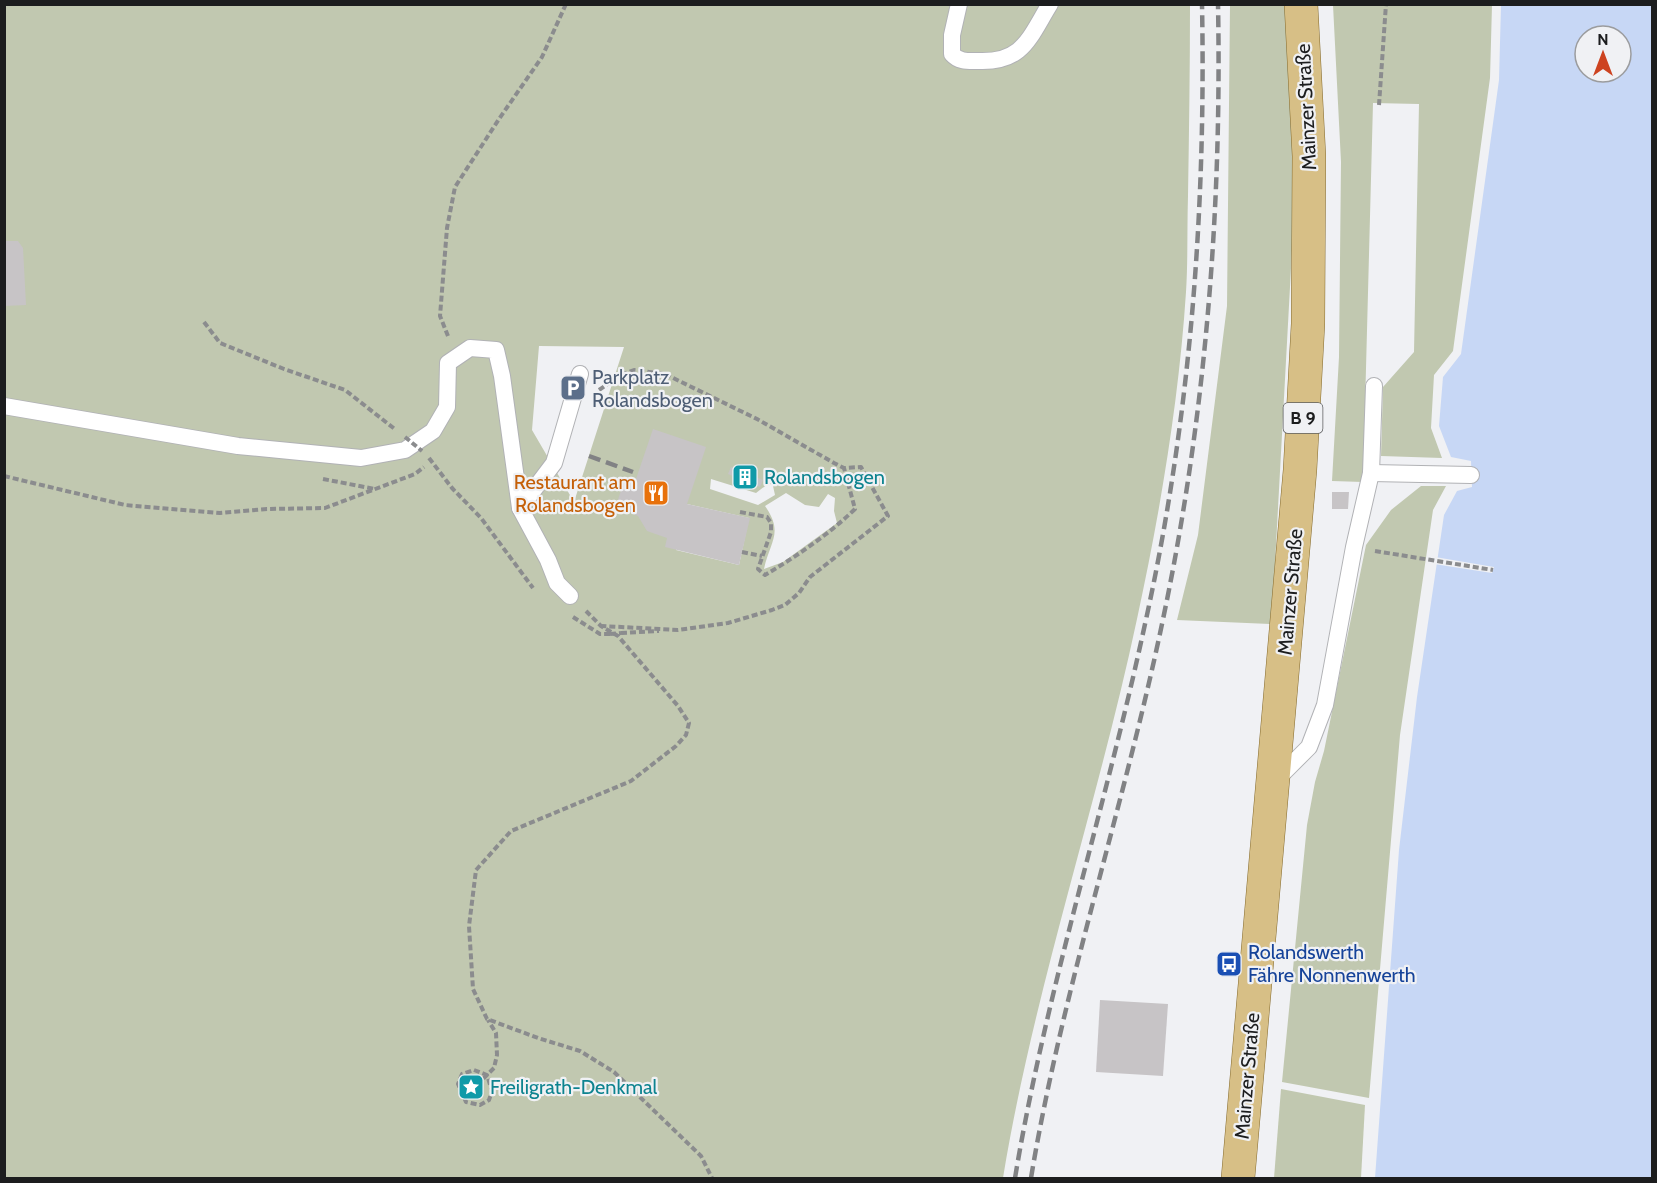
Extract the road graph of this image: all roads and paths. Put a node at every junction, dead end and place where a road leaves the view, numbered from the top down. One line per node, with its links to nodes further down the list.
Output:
1 (566, 4): 8 (path)
2 (959, 4): 3 (lane)
3 (1050, 4)
4 (1301, 4): 29 (main road, Mainzer Straße / B 9)
5 (1386, 4): 6 (path)
6 (1379, 105)
7 (204, 322): 13 (path, bridge)
8 (456, 357): 11 (lane); 20 (lane)
9 (580, 374): 12 (lane)
10 (1374, 386): 17 (lane)
11 (4, 406)
12 (565, 421): 16 (path); 20 (lane)
13 (422, 451)
14 (438, 455): 15 (path)
15 (431, 460): 19 (path); 26 (path)
16 (844, 468): 24 (path); 28 (path)
17 (1371, 473): 18 (lane); 22 (lane)
18 (1471, 475)
19 (4, 476)
20 (520, 508): 27 (lane)
21 (740, 512): 24 (path)
22 (1354, 547): 25 (path); 29 (lane)
23 (742, 552): 24 (path)
24 (762, 556)
25 (1493, 570)
26 (534, 589)
27 (568, 604): 28 (path, bridge)
28 (678, 630): 30 (path)
29 (1274, 782): 34 (main road, Mainzer Straße / B 9)
30 (487, 1019): 31 (path); 33 (path)
31 (487, 1075): 31 (path); 32 (path)
32 (477, 1085)
33 (712, 1179)
34 (1238, 1179)

